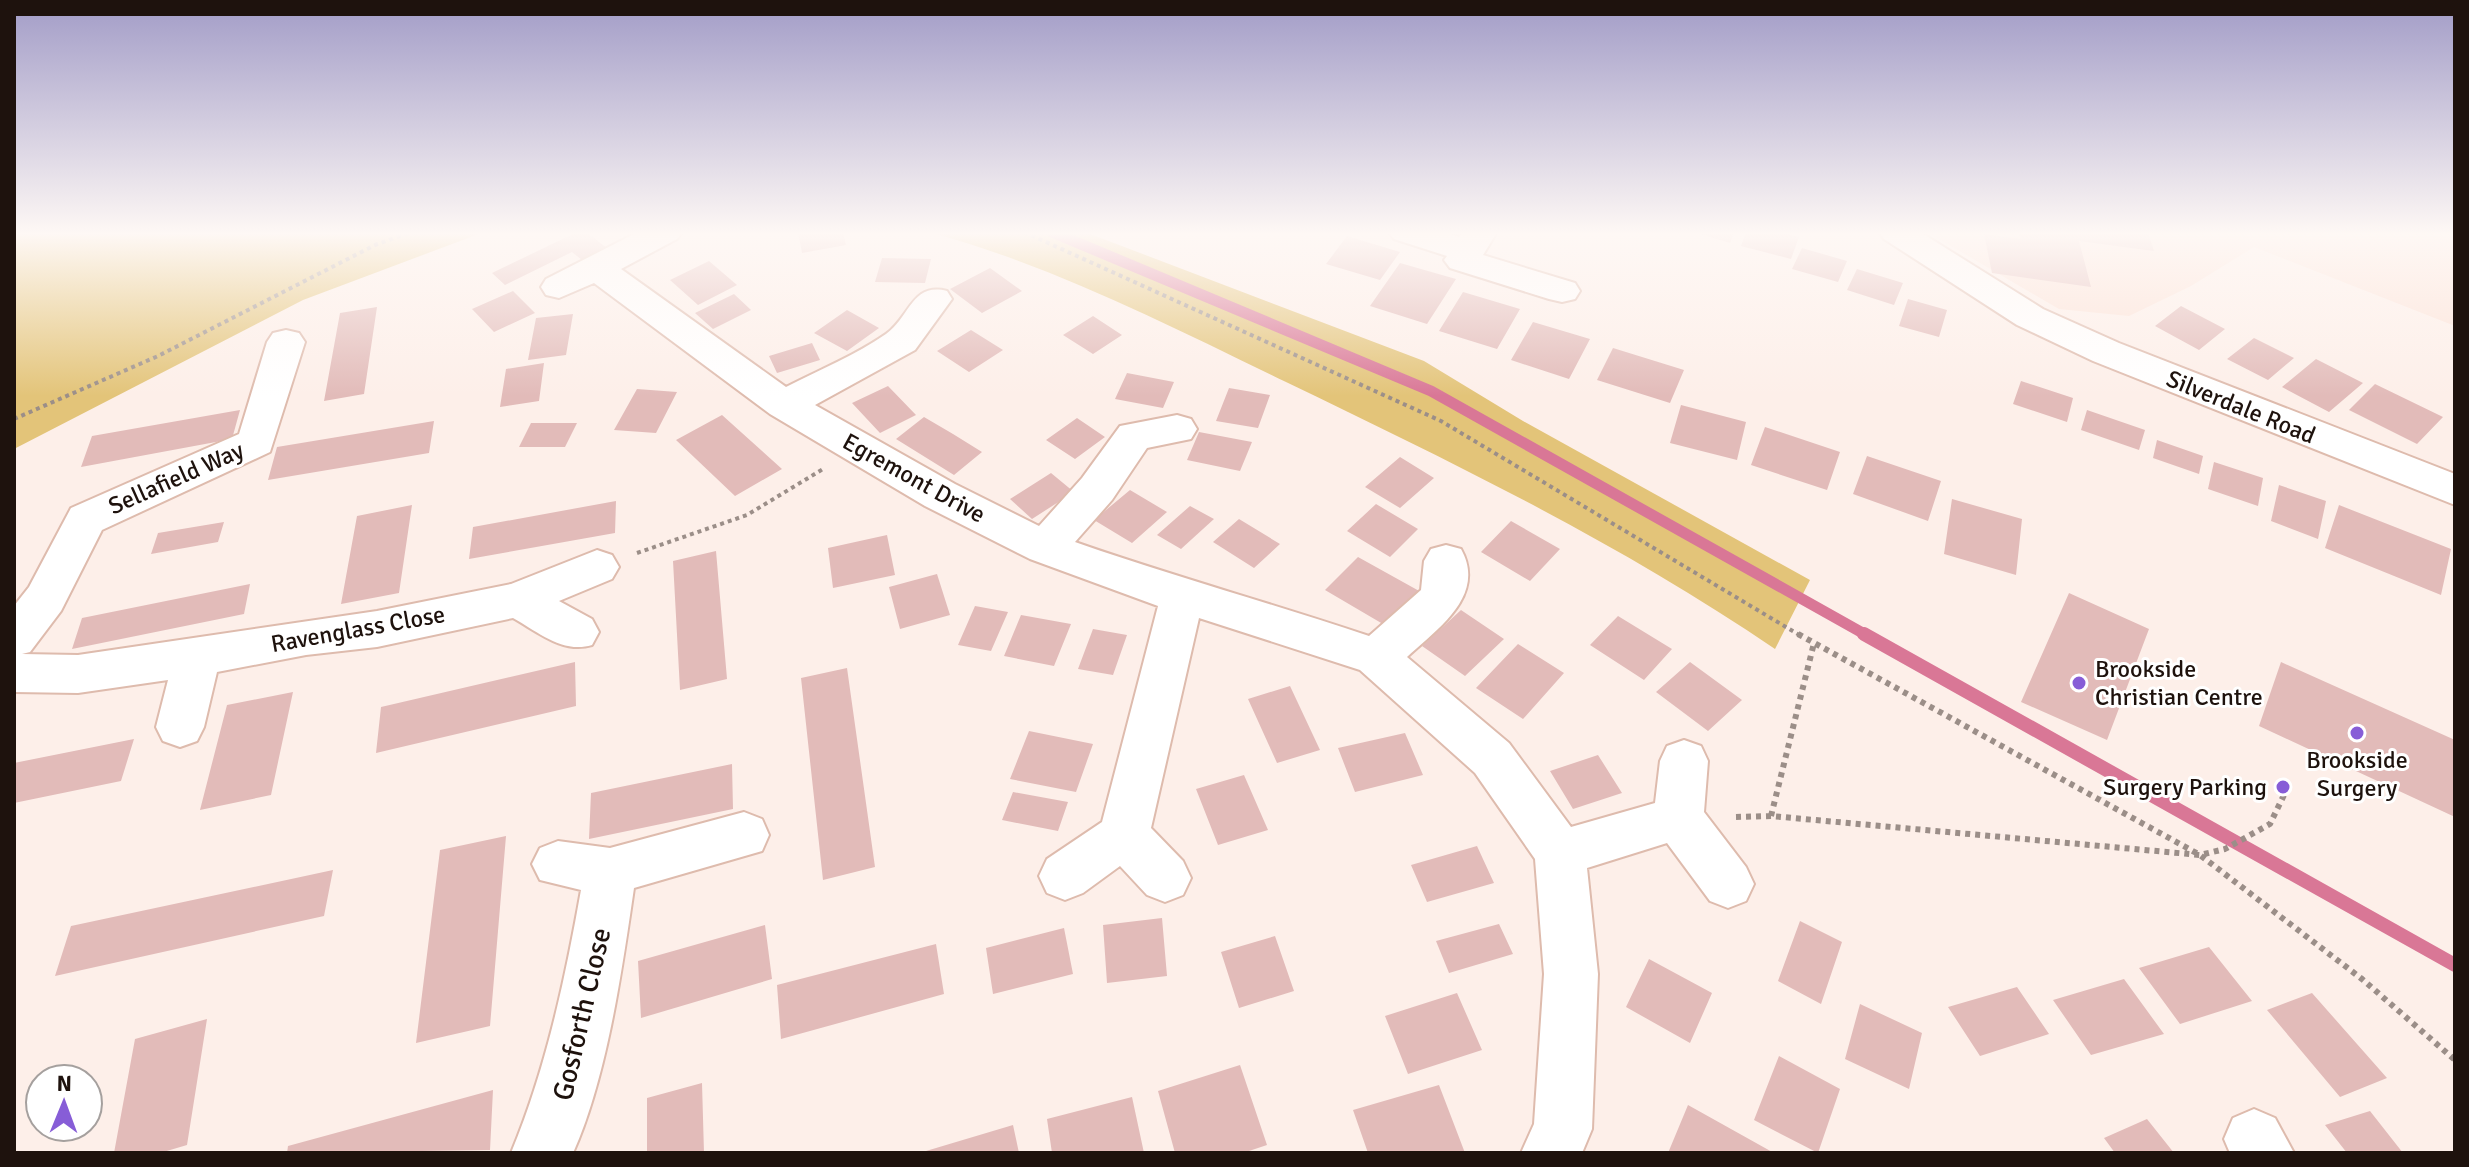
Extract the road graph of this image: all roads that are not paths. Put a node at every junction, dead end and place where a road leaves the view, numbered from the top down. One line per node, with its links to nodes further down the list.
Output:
1 (592, 286): 7 (street, Egremont Drive)
2 (1547, 286): 4 (street)
3 (1970, 286): 9 (street, Silverdale Road)
4 (1562, 291)
5 (934, 299): 7 (street)
6 (286, 342): 16 (street, Sellafield Way)
7 (784, 405): 10 (street, Egremont Drive)
8 (1177, 429): 10 (street)
9 (2455, 490)
10 (1045, 548): 13 (street, Egremont Drive)
11 (1446, 561): 18 (street)
12 (597, 567): 14 (street, Ravenglass Close)
13 (1182, 597): 18 (street, Egremont Drive); 24 (street)
14 (518, 600): 15 (street); 17 (street, Ravenglass Close)
15 (576, 632)
16 (14, 639)
17 (197, 657): 19 (street, Ravenglass Close); 20 (street)
18 (1376, 657): 25 (street, Egremont Drive)
19 (14, 673)
20 (180, 727)
21 (1684, 761): 22 (street)
22 (1678, 818): 25 (street); 28 (street)
23 (744, 835): 29 (street, Gosforth Close)
24 (1124, 835): 26 (street); 27 (street)
25 (1560, 853): 30 (street)
26 (1065, 876)
27 (1165, 878)
28 (1728, 884)
29 (541, 1153)
30 (1551, 1153)

